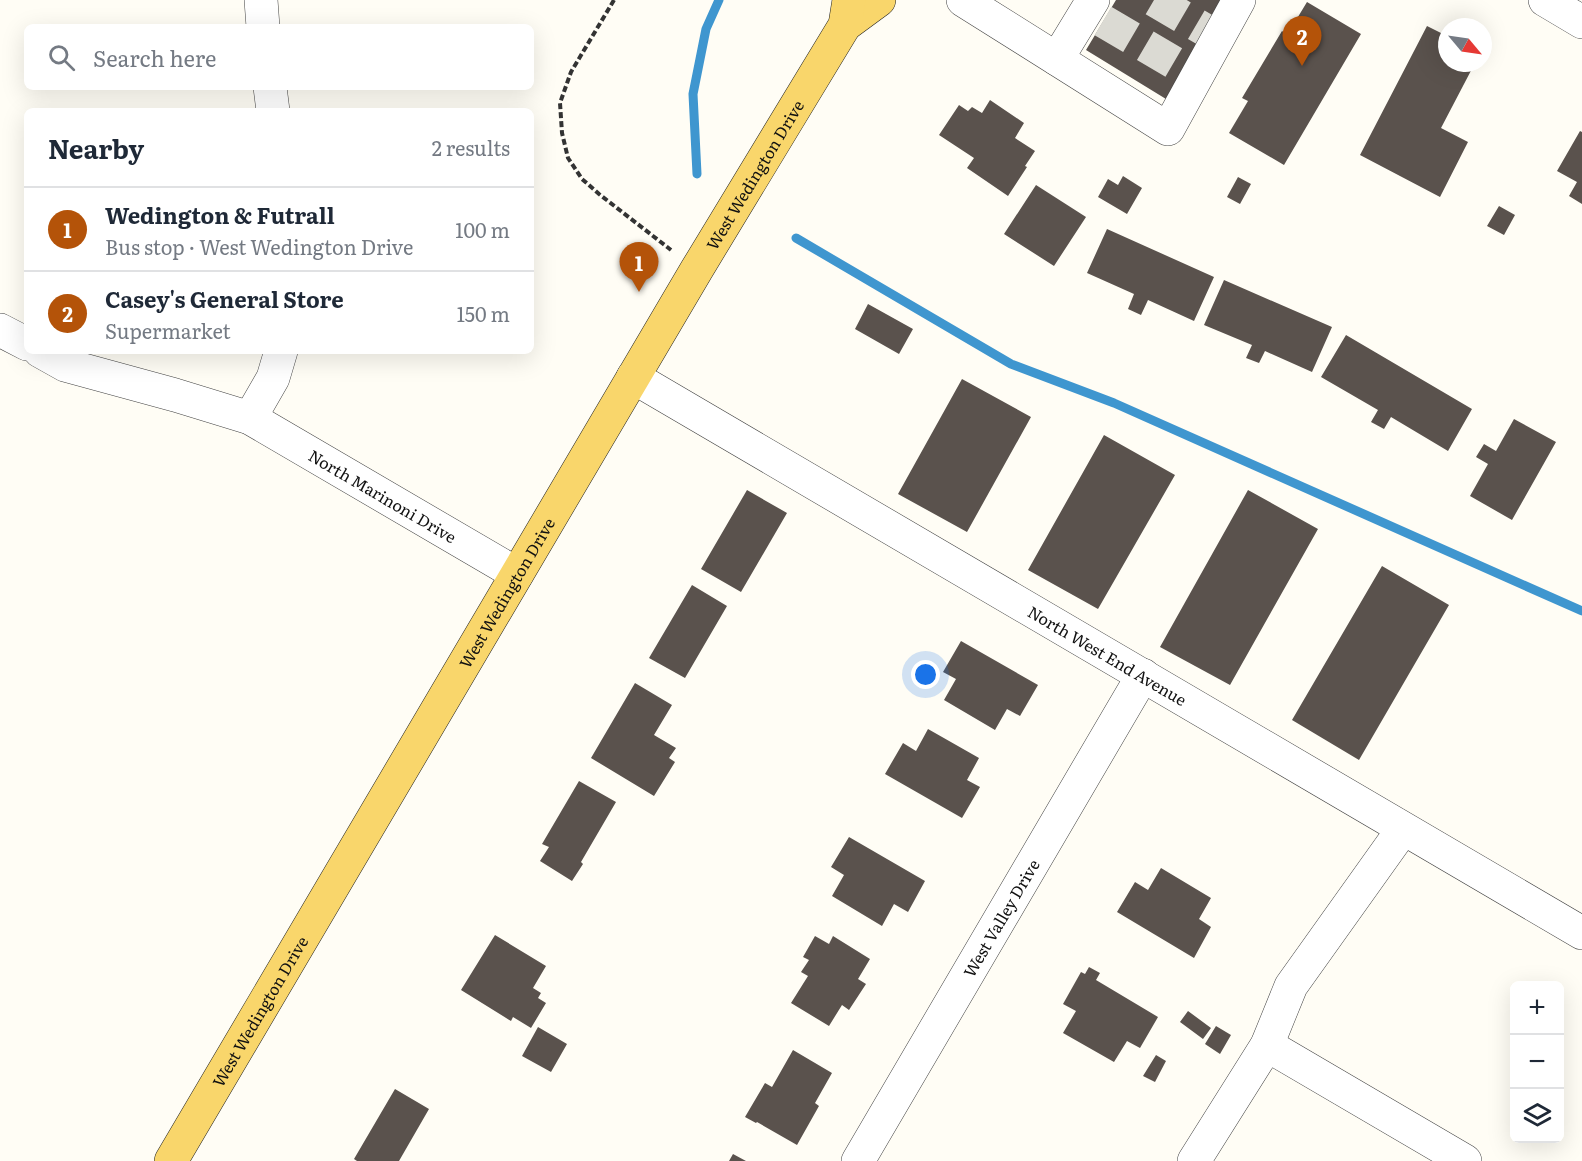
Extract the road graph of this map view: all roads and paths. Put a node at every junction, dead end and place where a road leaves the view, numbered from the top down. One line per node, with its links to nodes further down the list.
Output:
1 (261, 0): 10 (street)
2 (614, 0): 14 (path)
3 (879, 0): 8 (main road, West Wedington Drive)
4 (963, 0): 11 (street)
5 (1239, 0): 11 (street)
6 (1545, 0): 9 (street)
7 (1094, 11): 11 (street)
8 (847, 13): 14 (main road, West Wedington Drive)
9 (1582, 22)
10 (263, 24)
11 (1057, 59)
12 (270, 90): 13 (street)
13 (273, 108)
14 (697, 269): 19 (main road, West Wedington Drive)
15 (0, 330): 16 (street)
16 (24, 342)
17 (46, 354): 20 (street, North Marinoni Drive)
18 (280, 354): 20 (street)
19 (633, 377): 21 (main road, West Wedington Drive); 22 (street, North West End Avenue)
20 (250, 418): 21 (street, North Marinoni Drive)
21 (517, 574): 26 (main road, West Wedington Drive)
22 (1143, 675): 23 (street, North West End Avenue); 27 (street, West Valley Drive)
23 (1402, 829): 24 (street, North West End Avenue); 25 (street)
24 (1582, 933)
25 (1267, 1045): 28 (street); 29 (street)
26 (171, 1161)
27 (858, 1161)
28 (1194, 1161)
29 (1465, 1161)

